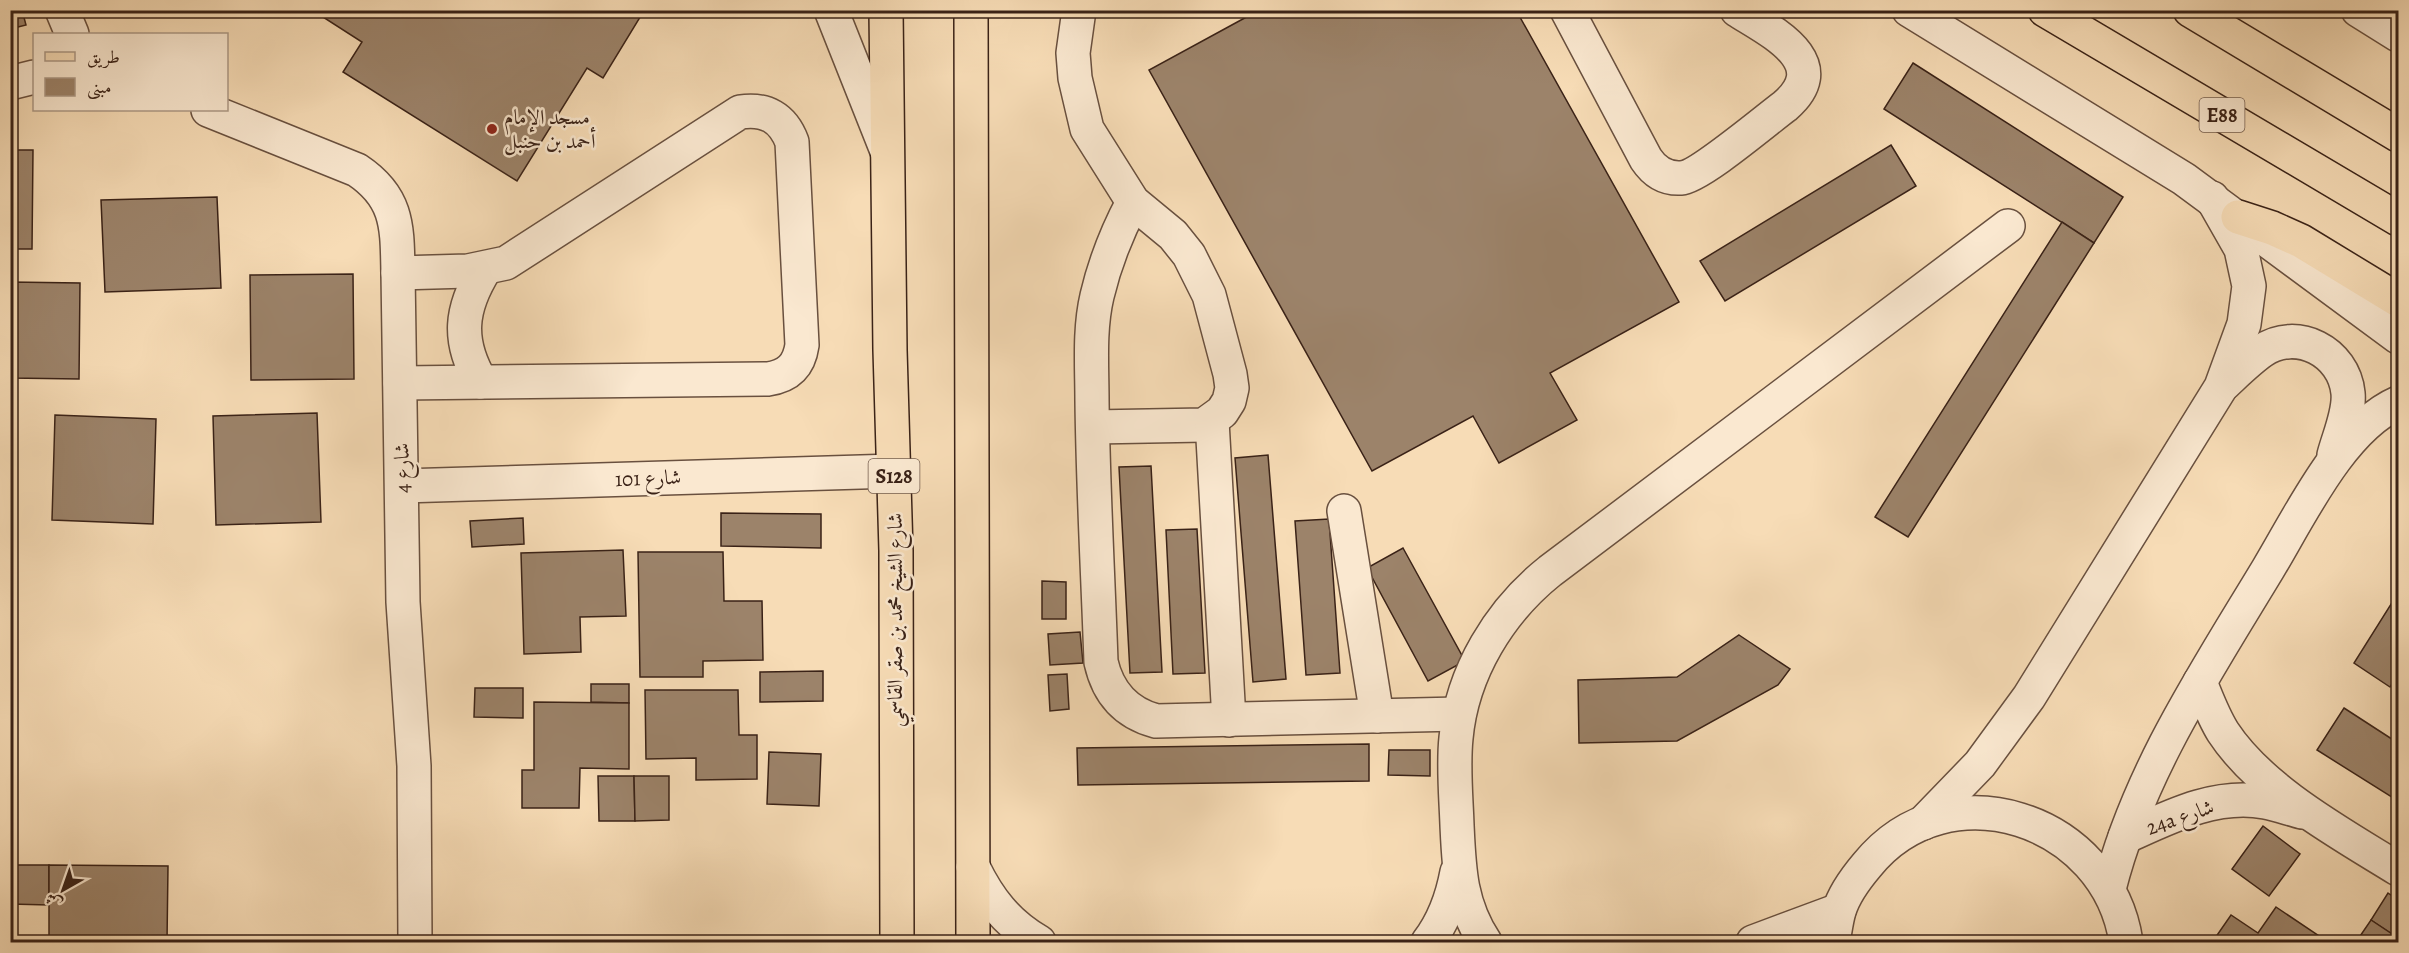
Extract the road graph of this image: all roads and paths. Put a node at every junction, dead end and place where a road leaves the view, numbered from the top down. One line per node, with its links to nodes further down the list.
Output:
1 (62, 10): 12 (street)
2 (831, 10): 18 (street)
3 (886, 10): 18 (main road, شارع الشيخ محمد بن صقر القاسمي / S128)
4 (971, 10): 46 (main road)
5 (1079, 10): 20 (street)
6 (1567, 10): 7 (street)
7 (1737, 10)
8 (1909, 10): 19 (street)
9 (2046, 10): 22 (main road, E88)
10 (2190, 10): 17 (main road)
11 (2358, 10): 13 (street)
12 (72, 33)
13 (2398, 35)
14 (33, 77): 15 (street)
15 (10, 83)
16 (210, 111): 25 (street, شارع 4)
17 (2398, 135)
18 (888, 155): 35 (main road, شارع الشيخ محمد بن صقر القاسمي / S128)
19 (2212, 198): 21 (street); 30 (street)
20 (1133, 202): 32 (street); 33 (street)
21 (2238, 217): 26 (main road); 27 (street)
22 (2398, 219)
23 (2008, 226): 39 (street)
24 (485, 269): 25 (street); 28 (street); 28 (street)
25 (398, 273): 29 (street, شارع 4)
26 (2398, 300)
27 (2398, 338)
28 (481, 382): 29 (street)
29 (400, 383): 36 (street, شارع 4)
30 (2221, 387): 34 (street); 43 (street)
31 (2398, 403): 34 (street)
32 (1212, 421): 33 (street); 41 (street)
33 (1093, 427): 41 (street)
34 (2332, 463): 38 (street)
35 (894, 471): 36 (street, شارع 101); 51 (main road, شارع الشيخ محمد بن صقر القاسمي / S128)
36 (402, 486): 50 (street, شارع 4)
37 (1344, 511): 40 (street)
38 (2200, 682): 42 (street, 24a شارع); 44 (street)
39 (1459, 714): 40 (street); 45 (street)
40 (1377, 716): 41 (street)
41 (1229, 720)
42 (2307, 813): 44 (street, 24a شارع); 47 (street, 24a شارع)
43 (1923, 824): 48 (street); 49 (street)
44 (2125, 837): 48 (street)
45 (1459, 862): 54 (street); 55 (street)
46 (973, 867): 52 (main road); 53 (street)
47 (2398, 869)
48 (2109, 889): 58 (street)
49 (1839, 910): 56 (street); 57 (street)
50 (415, 942)
51 (897, 942)
52 (974, 942)
53 (1039, 942)
54 (1428, 942)
55 (1485, 942)
56 (1753, 942)
57 (1833, 942)
58 (2126, 942)

